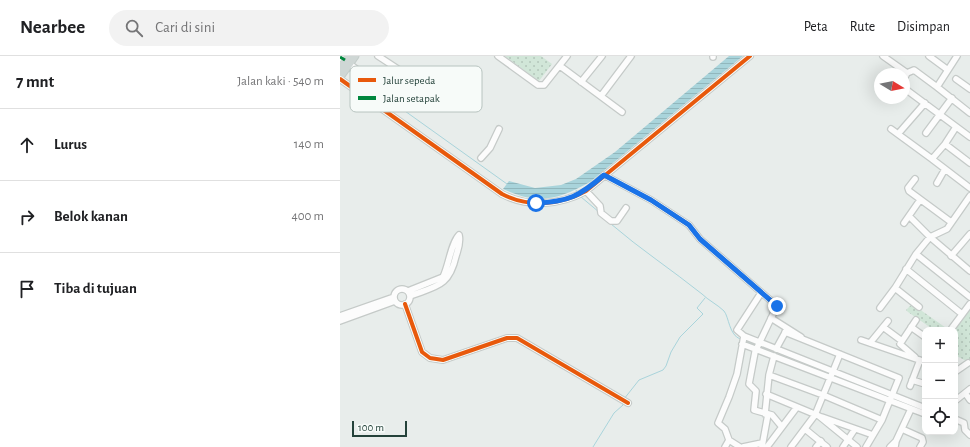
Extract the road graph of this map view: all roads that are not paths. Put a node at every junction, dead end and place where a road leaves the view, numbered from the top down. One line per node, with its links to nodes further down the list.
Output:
1 (355, 56): 11 (main road)
2 (378, 56): 12 (street)
3 (498, 56): 13 (street)
4 (567, 56): 13 (street)
5 (602, 56): 20 (street)
6 (631, 56): 25 (street)
7 (750, 56): 43 (street)
8 (883, 56): 15 (street)
9 (929, 56): 17 (street)
10 (957, 56): 17 (street)
11 (346, 60): 14 (main road); 18 (main road)
12 (393, 66)
13 (560, 66): 20 (street)
14 (340, 68)
15 (900, 68)
16 (910, 70): 22 (street)
17 (948, 70): 22 (street)
18 (340, 78): 21 (street)
19 (956, 79): 23 (street)
20 (581, 82): 25 (street)
21 (350, 85)
22 (937, 86): 26 (street)
23 (970, 89)
24 (910, 92): 27 (street)
25 (601, 96): 29 (street)
26 (952, 98): 30 (street); 31 (street)
27 (925, 103): 31 (street); 36 (street)
28 (388, 112): 47 (street)
29 (622, 112)
30 (970, 112)
31 (940, 114): 32 (street); 35 (street)
32 (956, 127): 37 (street); 38 (street)
33 (499, 129): 39 (street)
34 (891, 129): 36 (street)
35 (926, 133)
36 (898, 134): 40 (street)
37 (970, 137)
38 (944, 144): 40 (street); 41 (street)
39 (481, 158)
40 (932, 159): 42 (street)
41 (970, 163)
42 (945, 169): 45 (street); 46 (street)
43 (604, 175): 47 (street); 61 (street)
44 (915, 179): 49 (street)
45 (937, 183)
46 (970, 188)
47 (586, 191): 50 (street)
48 (970, 196): 52 (street)
49 (920, 200): 51 (street); 52 (street)
50 (626, 208)
51 (909, 216): 53 (street); 55 (street)
52 (951, 222): 55 (street)
53 (904, 223)
54 (970, 234): 57 (street)
55 (930, 237): 56 (street); 57 (street)
56 (916, 254): 58 (street); 63 (street)
57 (951, 256): 59 (street)
58 (906, 270): 60 (street); 69 (street)
59 (970, 271)
60 (895, 288): 67 (street); 68 (street)
61 (761, 293): 71 (street); 80 (street)
62 (409, 294): 62 (street); 64 (street); 65 (street)
63 (970, 297)
64 (395, 299): 65 (street); 70 (street); 73 (street)
65 (405, 304): 108 (street)
66 (970, 304): 69 (street)
67 (919, 307)
68 (880, 308)
69 (962, 314): 77 (street)
70 (340, 316)
71 (771, 318): 78 (street); 82 (street)
72 (916, 320): 76 (street)
73 (340, 321)
74 (888, 321): 75 (street)
75 (883, 327): 83 (street); 84 (street)
76 (911, 327): 79 (street); 83 (street)
77 (953, 327)
78 (786, 330): 87 (street); 89 (street)
79 (922, 334)
80 (744, 336): 82 (street); 85 (street)
81 (861, 340): 84 (street)
82 (759, 342): 86 (street); 87 (street)
83 (901, 342): 88 (street); 91 (street)
84 (870, 343): 88 (street)
85 (742, 344): 86 (street); 123 (street)
86 (756, 349): 90 (street); 113 (street)
87 (778, 350): 94 (street)
88 (895, 352): 91 (street)
89 (840, 354): 94 (street); 104 (street)
90 (774, 356): 95 (street); 96 (street)
91 (920, 360): 97 (street)
92 (968, 363): 93 (street)
93 (958, 370)
94 (833, 372): 96 (street); 104 (street)
95 (769, 375): 102 (street); 103 (street)
96 (830, 379): 103 (street); 107 (street)
97 (912, 380): 98 (street); 99 (street)
98 (922, 383)
99 (910, 386)
100 (970, 389): 101 (street)
101 (965, 393): 105 (street); 106 (street)
102 (766, 394): 109 (street); 113 (street)
103 (823, 395): 114 (street); 115 (street)
104 (893, 395): 107 (street); 110 (street)
105 (958, 399)
106 (970, 400)
107 (890, 401): 111 (street); 115 (street)
108 (628, 403)
109 (797, 407): 114 (street); 117 (street)
110 (922, 407)
111 (911, 409): 112 (street); 120 (street)
112 (922, 413)
113 (766, 414): 117 (street); 127 (street)
114 (817, 416): 118 (street); 119 (street); 124 (street)
115 (882, 420): 122 (street)
116 (958, 420): 121 (street)
117 (782, 427): 127 (street)
118 (805, 429): 125 (street); 130 (street)
119 (856, 429): 122 (street); 124 (street)
120 (902, 429): 126 (street); 137 (street)
121 (970, 434)
122 (873, 435): 135 (street)
123 (729, 440): 128 (street); 129 (street)
124 (848, 440): 133 (street); 134 (street)
125 (820, 442): 131 (street); 132 (street)
126 (896, 444): 136 (street)
127 (765, 445): 129 (street)
128 (724, 447)
129 (741, 447)
130 (791, 447)
131 (816, 447)
132 (828, 447)
133 (843, 447)
134 (857, 447)
135 (866, 447)
136 (890, 447)
137 (920, 447)

